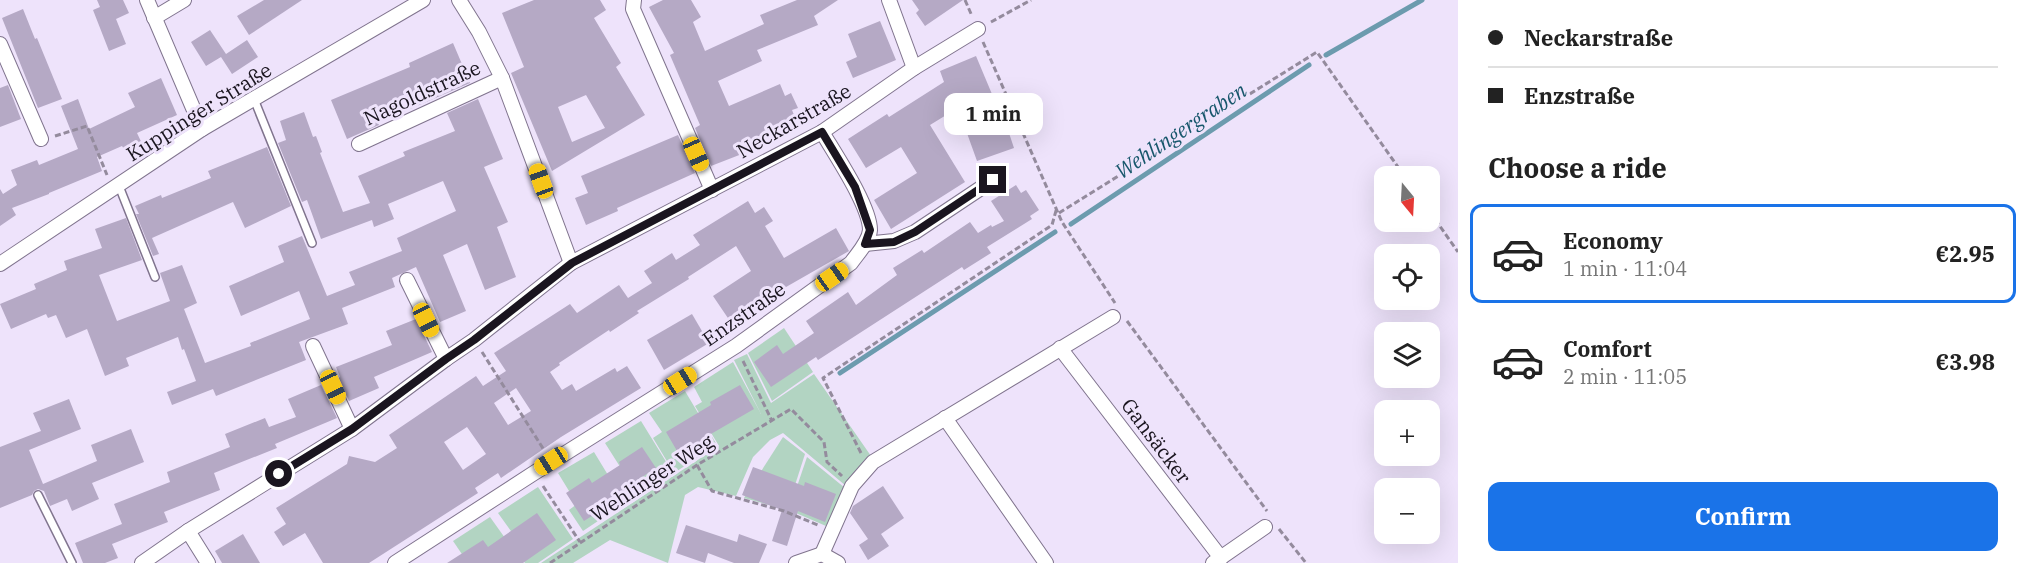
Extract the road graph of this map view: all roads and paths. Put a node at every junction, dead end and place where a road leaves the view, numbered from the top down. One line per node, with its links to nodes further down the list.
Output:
1 (147, 0): 9 (street)
2 (184, 0): 9 (street)
3 (423, 0): 14 (street, Kuppinger Straße)
4 (459, 0): 13 (street, Nagoldstraße)
5 (634, 0): 22 (street)
6 (889, 0): 12 (street)
7 (965, 0): 10 (path)
8 (1031, 0): 10 (path)
9 (154, 18): 15 (street)
10 (978, 29): 12 (street, Neckarstraße); 23 (path)
11 (0, 44): 17 (street)
12 (914, 68): 16 (street, Neckarstraße)
13 (502, 78): 18 (street, Nagoldstraße); 29 (street, Nagoldstraße)
14 (254, 99): 15 (street, Kuppinger Straße); 26 (lane)
15 (202, 129): 21 (street, Kuppinger Straße)
16 (822, 132): 22 (street, Neckarstraße); 27 (street)
17 (41, 139): 21 (path)
18 (359, 144)
19 (1397, 166): 24 (path)
20 (993, 180): 27 (street)
21 (116, 188): 30 (street, Kuppinger Straße); 31 (lane)
22 (712, 190): 29 (street, Neckarstraße)
23 (1057, 207): 24 (path); 44 (path)
24 (1059, 213): 33 (path)
25 (1440, 226): 28 (path)
26 (312, 243)
27 (865, 244): 36 (street, Enzstraße)
28 (1458, 252)
29 (572, 263): 34 (street, Neckarstraße)
30 (0, 264)
31 (155, 277)
32 (407, 280): 38 (street)
33 (1120, 316): 37 (street); 48 (path)
34 (474, 340): 38 (street, Neckarstraße); 42 (path)
35 (314, 346): 41 (street)
36 (736, 346): 40 (path); 42 (street, Enzstraße)
37 (1060, 348): 39 (street); 55 (street, Gansäcker)
38 (446, 359): 41 (street, Neckarstraße)
39 (945, 418): 44 (street); 64 (street)
40 (772, 421): 43 (path, Wehlinger Weg); 46 (path, Wehlinger Weg)
41 (352, 429): 50 (street, Neckarstraße)
42 (551, 461): 45 (street, Enzstraße)
43 (697, 465): 51 (path); 52 (path, Wehlinger Weg)
44 (870, 465): 46 (street)
45 (534, 472): 52 (path); 59 (street, Enzstraße)
46 (852, 486): 51 (street)
47 (38, 495): 56 (lane)
48 (1267, 512)
49 (1269, 524): 55 (street, Gansäcker); 65 (path)
50 (188, 531): 57 (street, Neckarstraße); 58 (street)
51 (832, 531): 53 (street)
52 (580, 542): 54 (path, Wehlinger Weg)
53 (822, 554): 62 (street); 63 (street)
54 (559, 556): 60 (path, Wehlinger Weg); 61 (path)
55 (1217, 560)
56 (72, 563)
57 (142, 563)
58 (208, 563)
59 (395, 563)
60 (550, 563)
61 (563, 563)
62 (796, 563)
63 (838, 563)
64 (1046, 563)
65 (1306, 563)

